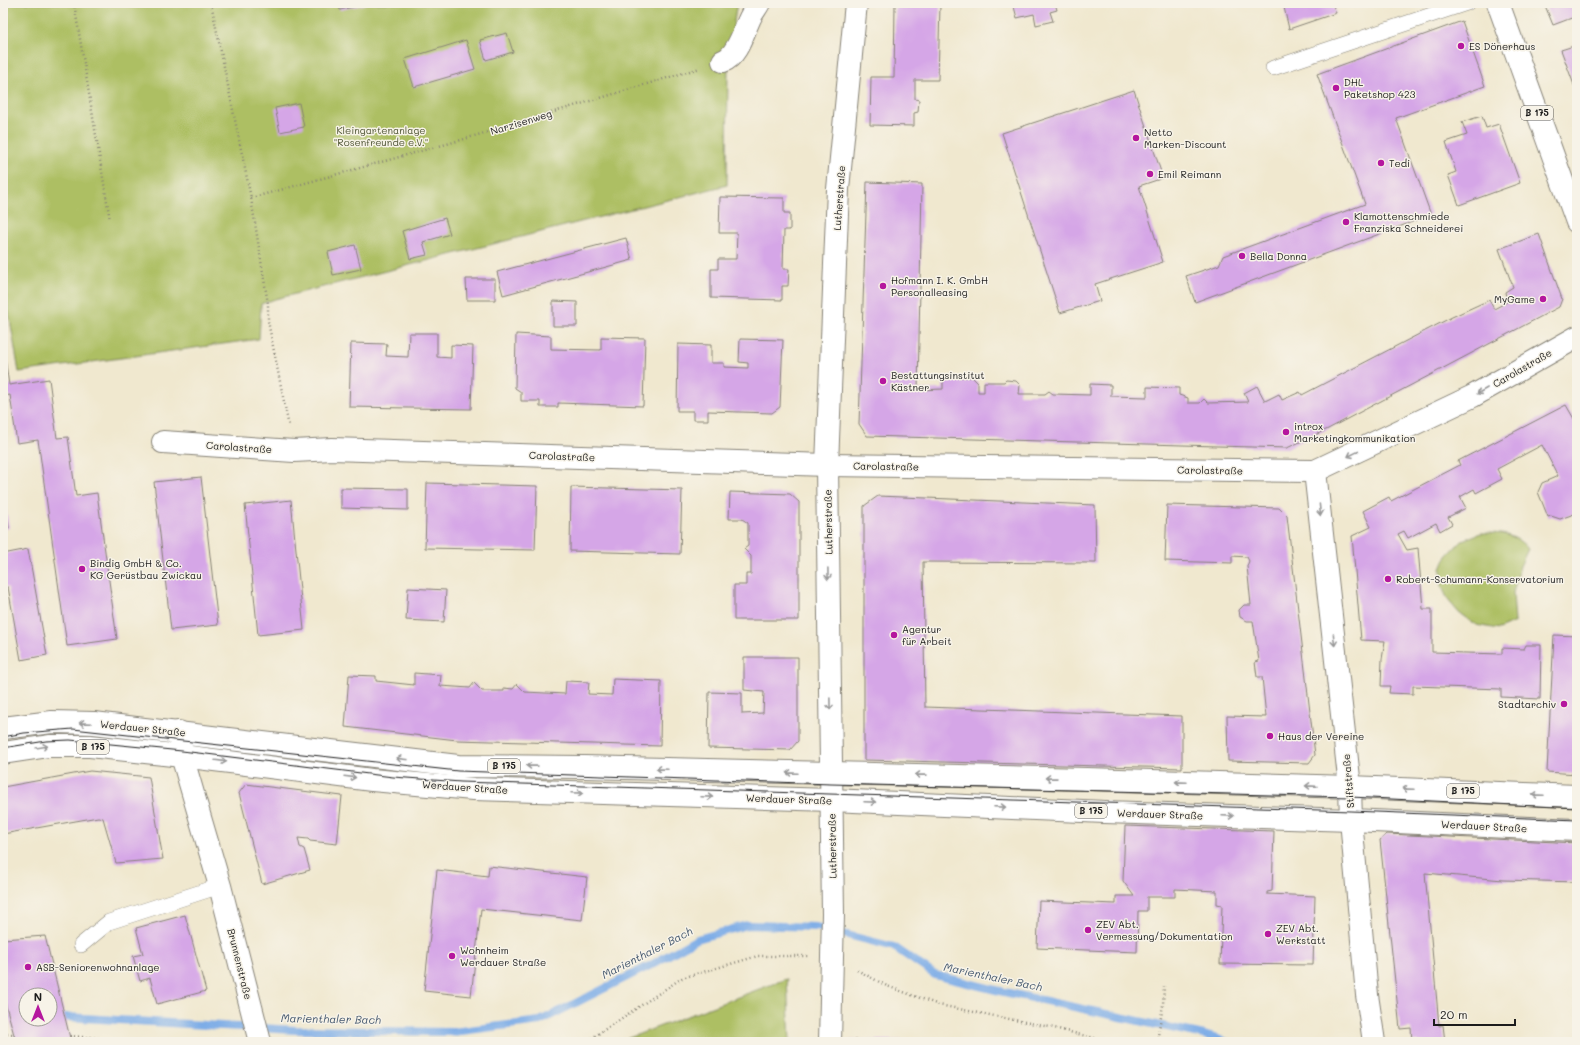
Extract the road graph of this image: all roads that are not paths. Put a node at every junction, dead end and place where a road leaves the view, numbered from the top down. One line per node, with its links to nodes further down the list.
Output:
1 (759, 3): 5 (street)
2 (856, 3): 10 (street, Lutherstraße)
3 (1467, 3): 6 (lane)
4 (1498, 3): 7 (street, B 175)
5 (723, 61)
6 (1273, 68)
7 (1577, 222)
8 (1577, 337): 11 (street, Carolastraße, one-way to 11)
9 (163, 442): 10 (street, Carolastraße)
10 (827, 465): 11 (street, Carolastraße); 16 (street, Lutherstraße, one-way to 16)
11 (1316, 472): 17 (street, Stiftstraße, one-way to 17)
12 (3, 728): 13 (street, Werdauer Straße / B 175, one-way to 12)
13 (179, 732): 15 (street, Brunnenstraße); 16 (street, Werdauer Straße / B 175, one-way to 13)
14 (3, 753): 15 (street, Werdauer Straße / B 175, one-way to 15)
15 (182, 756): 19 (street, Werdauer Straße / B 175, one-way to 19); 22 (street, Brunnenstraße)
16 (831, 774): 17 (street, Werdauer Straße / B 175, one-way to 16); 19 (street, Lutherstraße)
17 (1350, 787): 18 (street, Werdauer Straße / B 175, one-way to 17); 20 (street, Stiftstraße)
18 (1577, 796)
19 (831, 800): 20 (street, Werdauer Straße / B 175, one-way to 20); 25 (street, Lutherstraße)
20 (1351, 820): 21 (street, Werdauer Straße / B 175); 26 (street, Stiftstraße)
21 (1577, 830)
22 (220, 886): 23 (lane); 24 (street, Brunnenstraße)
23 (81, 945)
24 (260, 1042)
25 (830, 1042)
26 (1374, 1042)

